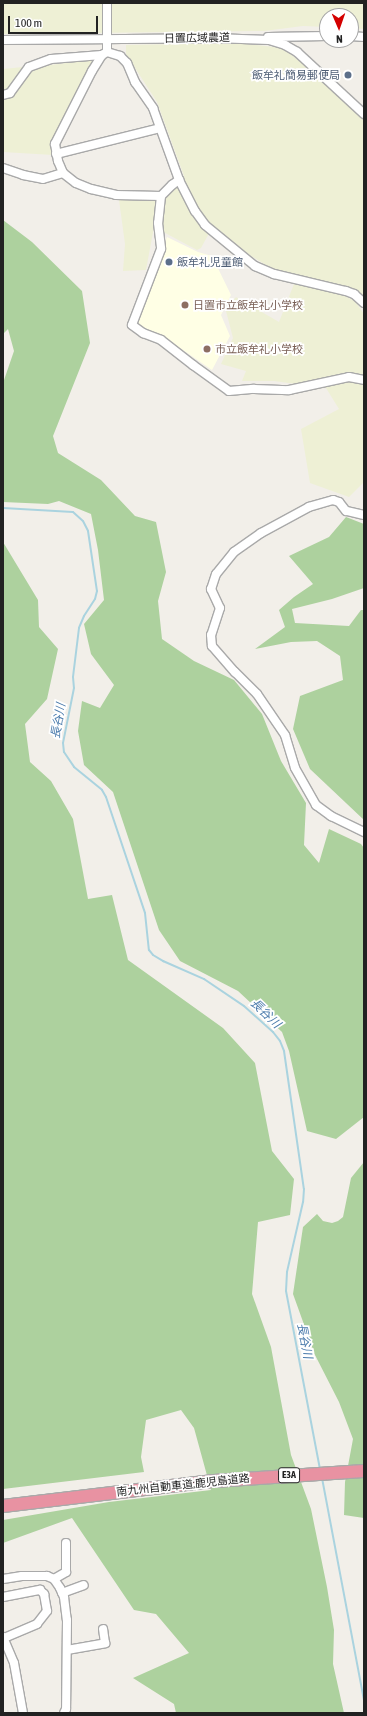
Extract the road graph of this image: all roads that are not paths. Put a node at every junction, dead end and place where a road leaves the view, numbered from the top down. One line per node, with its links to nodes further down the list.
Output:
1 (107, 3): 5 (street)
2 (319, 36): 3 (street)
3 (290, 37): 4 (street); 7 (street)
4 (254, 38): 5 (street, 日置広域農道); 7 (street, 日置広域農道)
5 (106, 39): 6 (street, 日置広域農道); 8 (street)
6 (3, 40)
7 (285, 45): 10 (street, 日置広域農道)
8 (104, 53): 9 (street); 11 (street); 12 (street)
9 (3, 95)
10 (364, 114)
11 (160, 128): 12 (street); 15 (street)
12 (56, 154): 14 (street)
13 (3, 168): 14 (street)
14 (63, 173): 16 (street)
15 (180, 180): 16 (street); 17 (street)
16 (162, 196): 18 (street)
17 (364, 302)
18 (364, 380)
19 (364, 515): 20 (street)
20 (364, 832)
21 (364, 1472): 22 (highway, 南九州自動車道;鹿児島道路 / E3A)
22 (3, 1506)
23 (66, 1543): 24 (street)
24 (54, 1578): 25 (street); 27 (street)
25 (3, 1579)
26 (84, 1585): 27 (street)
27 (62, 1593): 31 (street)
28 (3, 1597): 30 (street)
29 (103, 1629): 31 (street)
30 (3, 1638): 32 (street)
31 (67, 1650): 33 (street)
32 (23, 1713)
33 (64, 1713)

